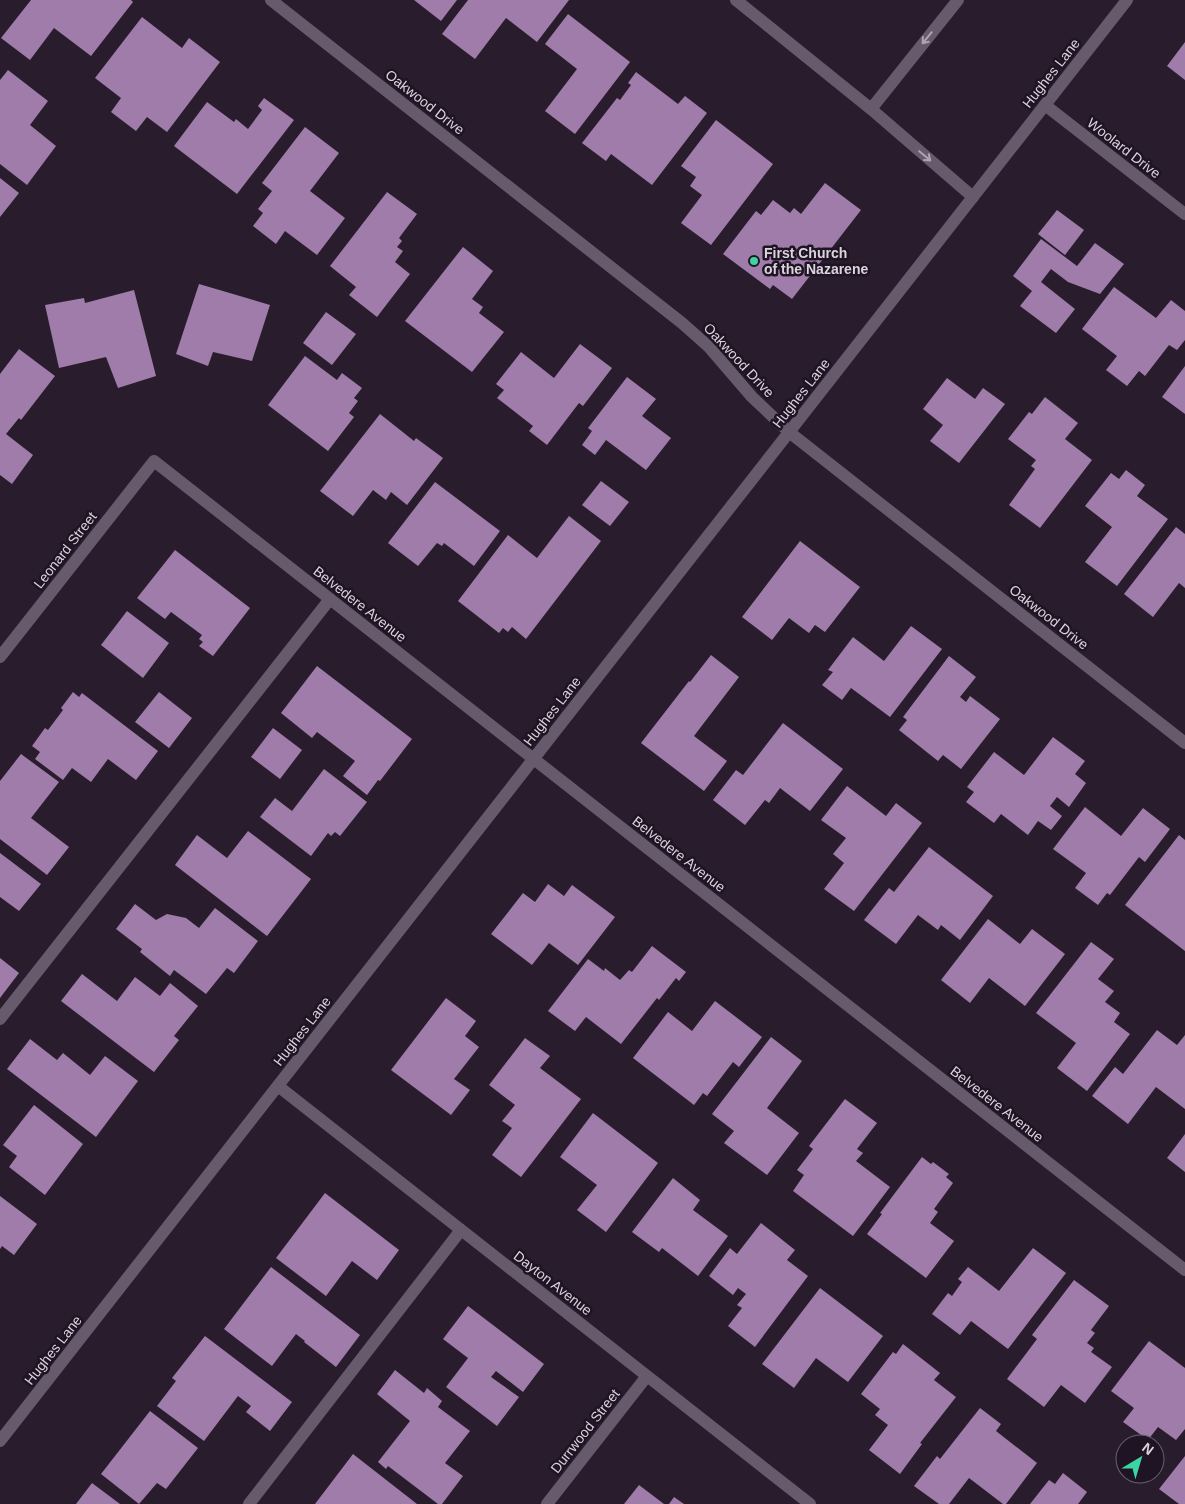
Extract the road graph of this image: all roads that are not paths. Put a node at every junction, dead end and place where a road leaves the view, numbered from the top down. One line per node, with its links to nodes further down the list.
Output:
1 (271, 0): 9 (street, Oakwood Drive)
2 (736, 0): 6 (street)
3 (958, 0): 6 (street, one-way to 6)
4 (1127, 0): 5 (street, Hughes Lane)
5 (1045, 105): 7 (street, Hughes Lane); 8 (street, Woolard Drive)
6 (871, 110): 7 (street, one-way to 7)
7 (973, 197): 9 (street, Hughes Lane)
8 (1185, 214)
9 (789, 432): 13 (street, Oakwood Drive); 14 (street, Hughes Lane)
10 (154, 461): 11 (street, Belvedere Avenue); 12 (street, Leonard Street)
11 (330, 599): 14 (street, Belvedere Avenue); 15 (street)
12 (0, 657)
13 (1185, 743)
14 (534, 759): 16 (street, Hughes Lane); 18 (street, Belvedere Avenue)
15 (0, 1019)
16 (278, 1086): 17 (street, Dayton Avenue); 20 (street, Hughes Lane)
17 (461, 1230): 19 (street, Dayton Avenue); 21 (street)
18 (1185, 1270)
19 (647, 1376): 22 (street, Durrwood Street); 23 (street, Dayton Avenue)
20 (0, 1442)
21 (249, 1504)
22 (547, 1504)
23 (810, 1504)

